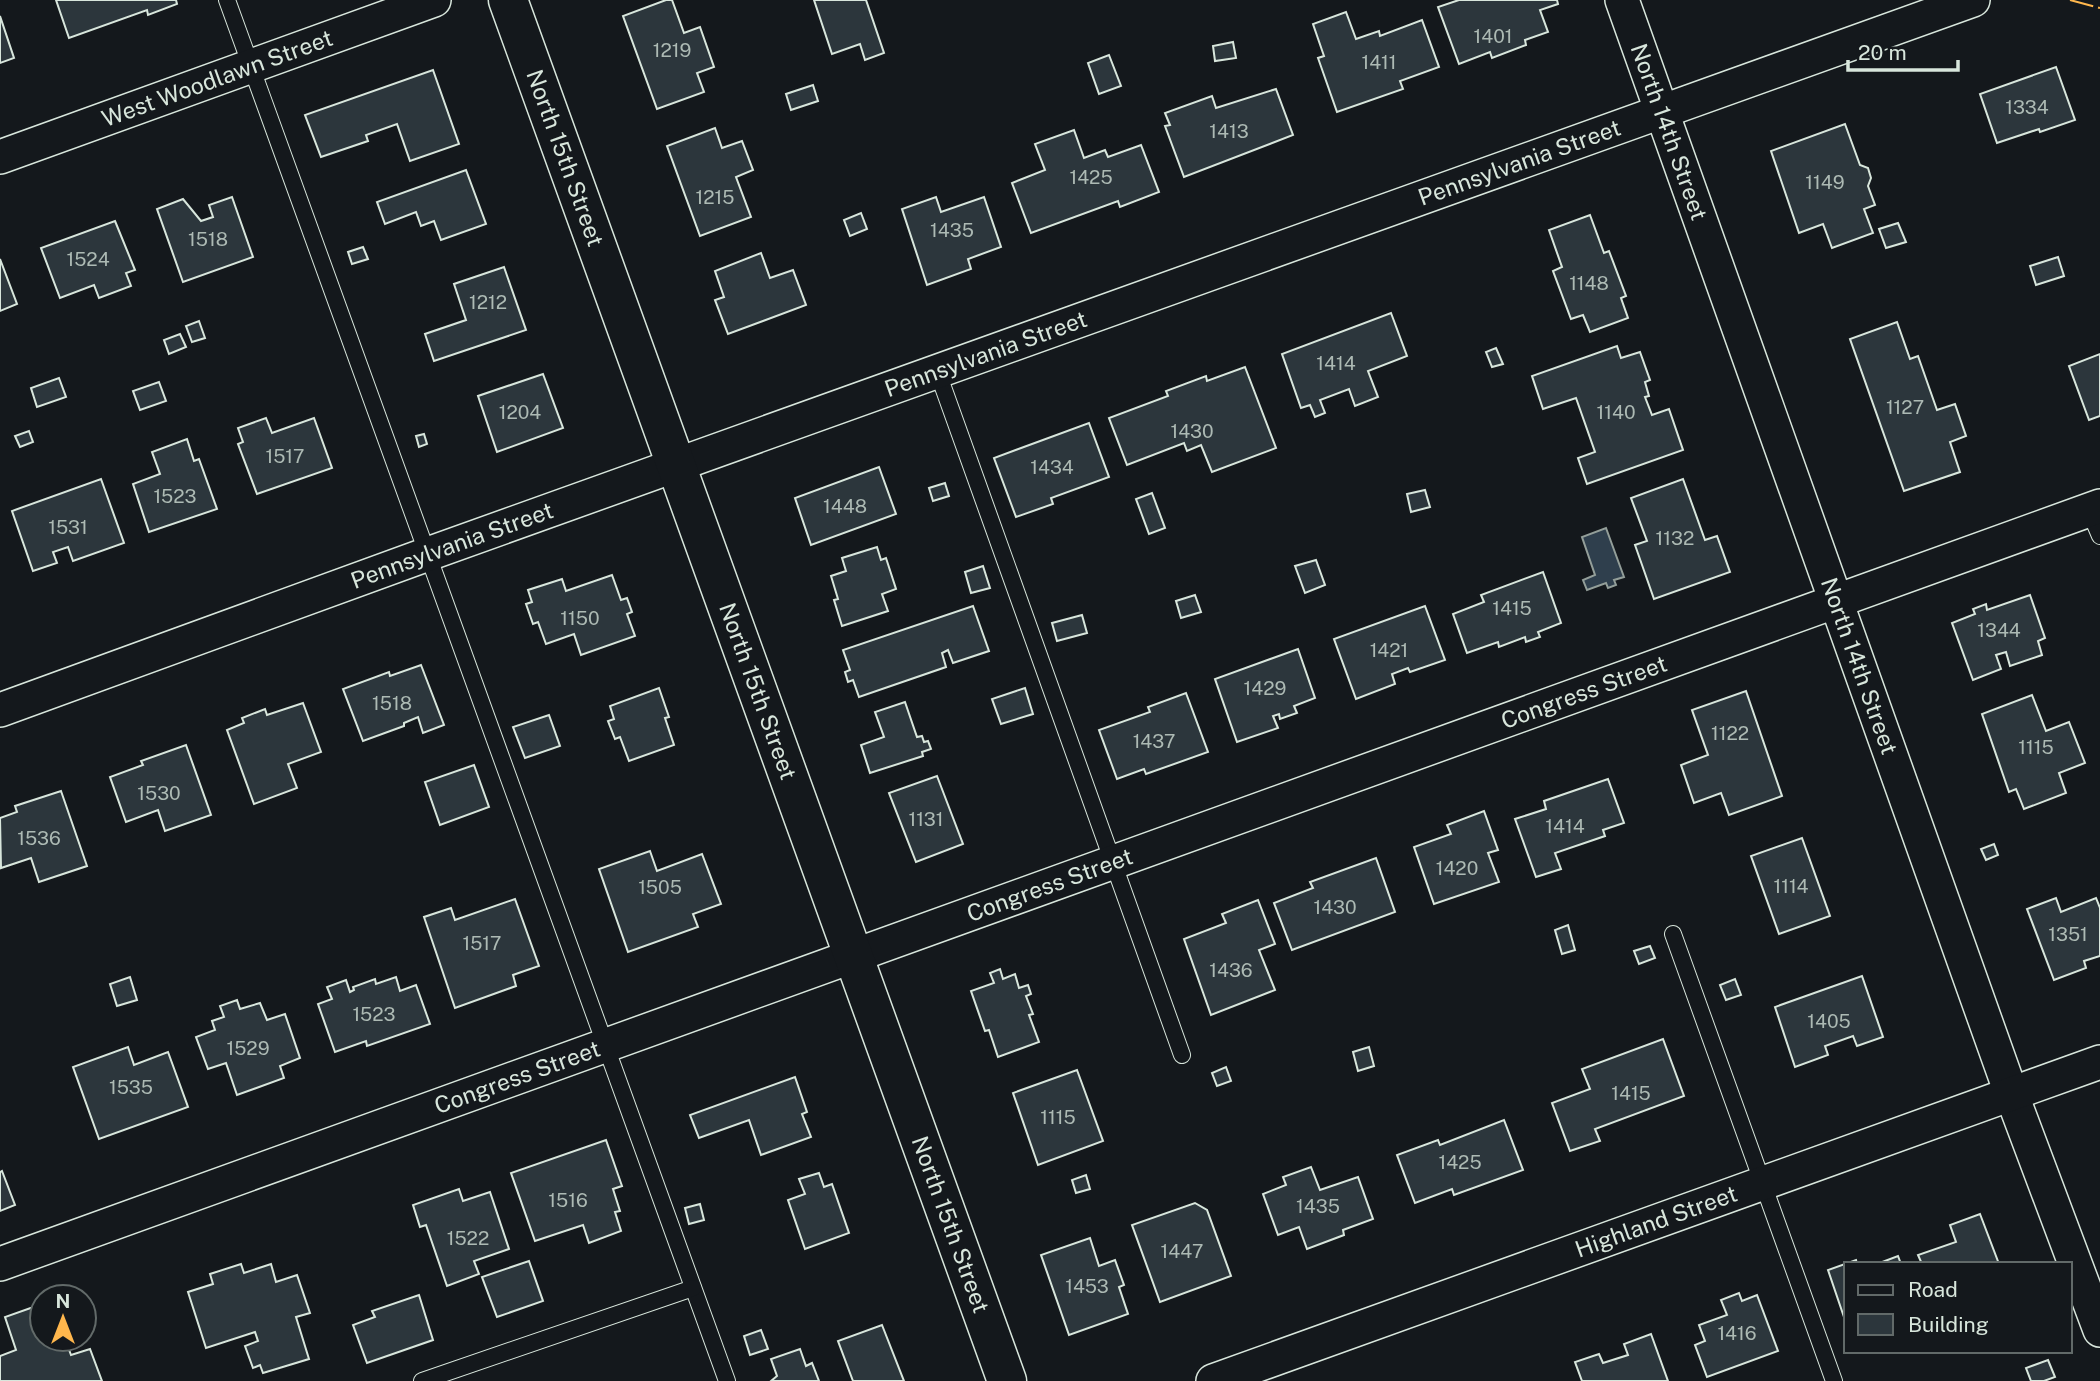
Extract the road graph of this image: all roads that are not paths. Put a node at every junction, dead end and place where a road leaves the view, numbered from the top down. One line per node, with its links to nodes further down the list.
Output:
1 (227, 0): 6 (lane)
2 (434, 0): 6 (street, West Woodlawn Street)
3 (508, 0): 10 (main road, North 15th Street)
4 (1622, 0): 7 (street, North 14th Street)
5 (1973, 0): 7 (street, Pennsylvania Street)
6 (252, 67): 8 (street, West Woodlawn Street); 12 (lane)
7 (1663, 112): 9 (street, Pennsylvania Street); 13 (street, North 14th Street)
8 (0, 157)
9 (938, 373): 10 (street, Pennsylvania Street); 15 (lane)
10 (677, 466): 12 (street, Pennsylvania Street); 17 (main road, North 15th Street)
11 (2096, 517): 13 (street, Congress Street)
12 (428, 554): 14 (street, Pennsylvania Street); 18 (lane)
13 (1836, 601): 15 (street, Congress Street); 21 (street, North 14th Street)
14 (0, 710)
15 (1111, 863): 17 (street, Congress Street); 19 (lane)
16 (1673, 934): 22 (lane)
17 (853, 956): 18 (street, Congress Street); 28 (main road, North 15th Street)
18 (606, 1046): 23 (street, Congress Street); 24 (lane)
19 (1182, 1055)
20 (2100, 1062): 21 (street, Highland Street)
21 (2011, 1093): 22 (street, Highland Street); 25 (street, North 14th Street)
22 (1763, 1183): 29 (street, Highland Street); 30 (lane)
23 (0, 1264)
24 (694, 1288): 26 (lane); 27 (lane)
25 (2100, 1330)
26 (422, 1381)
27 (727, 1381)
28 (1007, 1381)
29 (1213, 1381)
30 (1834, 1381)

